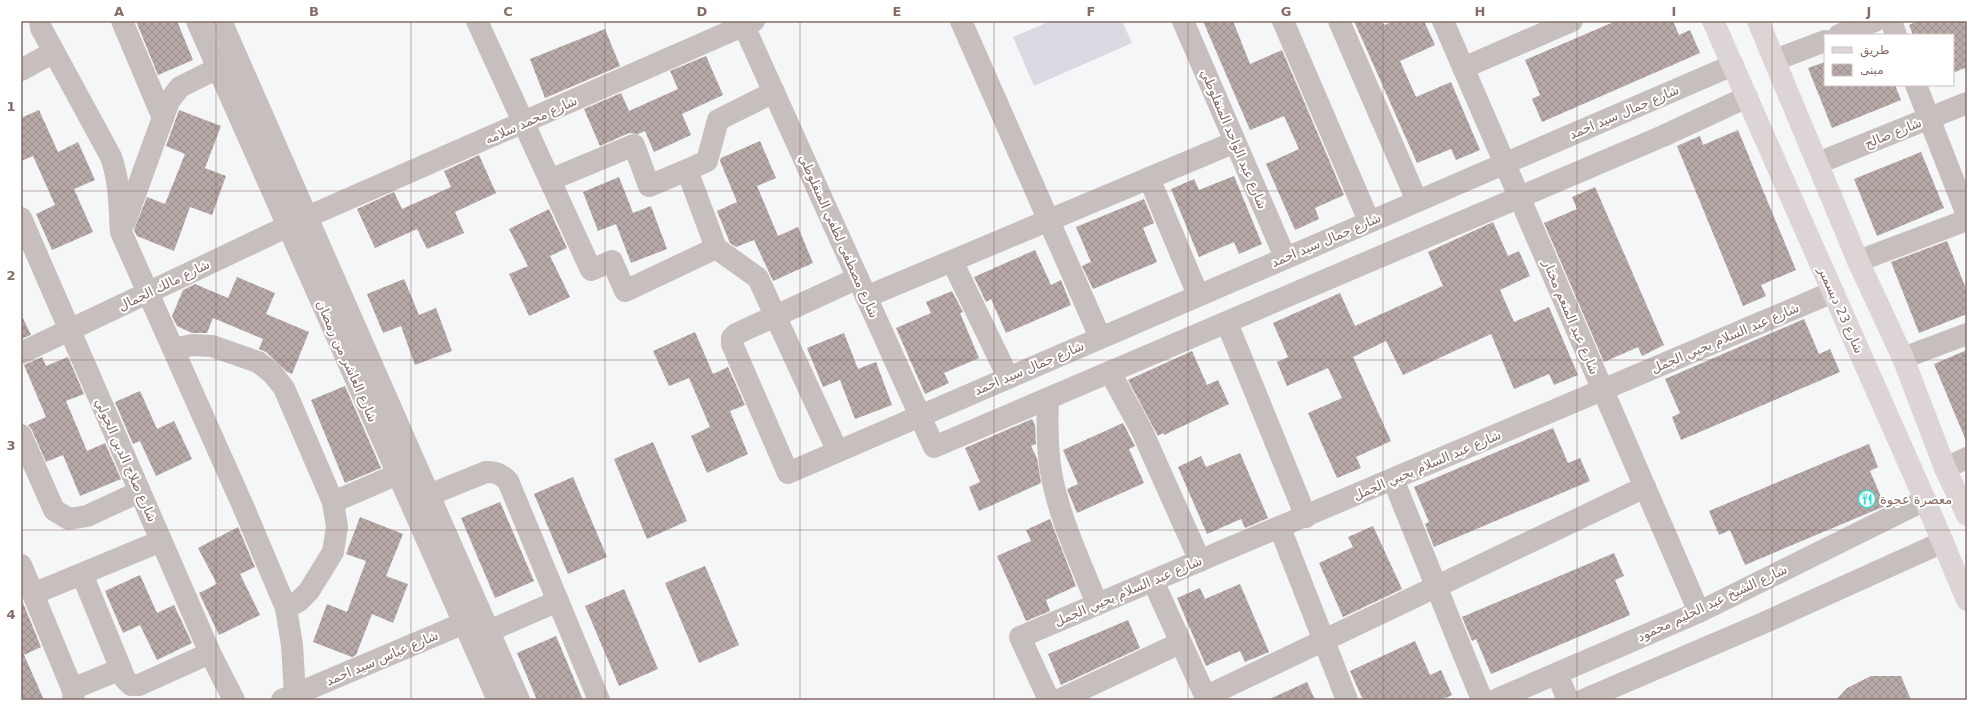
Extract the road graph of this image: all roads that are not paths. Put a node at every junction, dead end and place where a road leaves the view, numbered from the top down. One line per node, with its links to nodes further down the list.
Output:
1 (40, 21): 20 (street)
2 (122, 21): 30 (street)
3 (197, 21): 23 (street, شارع العاشر من رمضان)
4 (221, 21): 45 (street, شارع العاشر من رمضان)
5 (477, 21): 32 (street)
6 (961, 21): 43 (street)
7 (1183, 21): 33 (street, شارع عبد الواحد المنفلوطي)
8 (1283, 21): 46 (street)
9 (1339, 21): 40 (street)
10 (1443, 21): 24 (street, شارع عبد المنعم مختار)
11 (1572, 21): 24 (street)
12 (1714, 21): 22 (main road, شارع 23 ديسمبر)
13 (1758, 21): 21 (main road)
14 (1875, 21): 17 (street)
15 (1891, 21): 18 (street)
16 (749, 23): 27 (street, شارع مصطفى لطفي المنفلوطي); 32 (street, شارع محمد سلامه)
17 (1842, 34)
18 (1896, 34)
19 (1824, 41): 21 (street)
20 (54, 52): 25 (street); 47 (street)
21 (1775, 60): 35 (main road)
22 (1733, 65): 28 (main road, شارع 23 ديسمبر); 34 (street, شارع جمال سيد احمد)
23 (218, 68): 30 (street); 45 (street, شارع العاشر من رمضان)
24 (1463, 68): 34 (street, شارع عبد المنعم مختار)
25 (21, 70)
26 (1916, 86): 31 (street)
27 (774, 92): 36 (street); 52 (street, شارع مصطفى لطفي المنفلوطي)
28 (1747, 97): 39 (street); 53 (main road, شارع 23 ديسمبر)
29 (1967, 102): 31 (street, شارع صالح)
30 (163, 118): 47 (street)
31 (1929, 118): 35 (street, شارع صالح); 41 (street)
32 (525, 123): 38 (street); 45 (street, شارع محمد سلامه)
33 (1235, 142): 37 (street); 49 (street, شارع عبد الواحد المنفلوطي)
34 (1505, 163): 39 (street, شارع عبد المنعم مختار); 40 (street, شارع جمال سيد احمد)
35 (1818, 163): 51 (main road)
36 (687, 170): 38 (street); 48 (street)
37 (1149, 178): 43 (street); 55 (street)
38 (550, 180): 48 (street)
39 (1519, 197): 57 (street); 66 (street, شارع عبد المنعم مختار)
40 (1417, 201): 46 (street, شارع جمال سيد احمد)
41 (1967, 215)
42 (21, 218): 58 (street, شارع صلاح الدين الجولي)
43 (1049, 220): 50 (street); 60 (street)
44 (1967, 220): 51 (street)
45 (297, 222): 54 (street, شارع مالك الجمال); 73 (street, شارع العاشر من رمضان); 77 (street, شارع العاشر من رمضان)
46 (1369, 222): 49 (street, شارع جمال سيد احمد)
47 (121, 232): 54 (street)
48 (716, 248): 56 (street)
49 (1286, 258): 55 (street, شارع جمال سيد احمد)
50 (952, 261): 52 (street); 65 (street)
51 (1858, 261): 63 (main road)
52 (862, 287): 56 (street); 68 (street, شارع مصطفى لطفي المنفلوطي)
53 (1833, 292): 66 (street, شارع عبد السلام يحيي الجمل); 78 (main road, شارع 23 ديسمبر)
54 (148, 293): 58 (street, شارع مالك الجمال); 61 (street)
55 (1198, 295): 60 (street, شارع جمال سيد احمد)
56 (775, 316): 70 (street); 70 (street, شارع جمال سيد احمد)
57 (1227, 323): 64 (street); 81 (street)
58 (69, 330): 62 (street, شارع مالك الجمال); 76 (street, شارع صلاح الدين الجولي)
59 (1967, 334): 63 (street)
60 (1100, 337): 65 (street, شارع جمال سيد احمد)
61 (174, 349): 79 (street); 94 (street)
62 (21, 353)
63 (1903, 358): 72 (main road)
64 (1110, 372): 67 (street); 85 (street)
65 (1008, 377): 68 (street, شارع جمال سيد احمد)
66 (1603, 390): 74 (street, شارع عبد السلام يحيي الجمل); 75 (street, شارع عبد المنعم مختار)
67 (1048, 399): 68 (street, شارع مصطفى لطفي المنفلوطي); 93 (street)
68 (920, 415): 70 (street, شارع جمال سيد احمد)
69 (21, 436): 76 (street)
70 (837, 450)
71 (1967, 458): 72 (street)
72 (1945, 468): 80 (main road)
73 (398, 474): 79 (street); 96 (street, شارع العاشر من رمضان)
74 (1393, 479): 81 (street, شارع عبد السلام يحيي الجمل); 89 (street)
75 (1645, 488): 89 (street); 95 (street, شارع عبد المنعم مختار)
76 (139, 492): 83 (street, شارع صلاح الدين الجولي)
77 (429, 495): 91 (street); 96 (street, شارع العاشر من رمضان)
78 (1925, 500): 84 (main road, شارع 23 ديسمبر); 95 (street, شارع الشيخ عبد الحليم محمود)
79 (333, 502): 94 (street)
80 (1965, 504)
81 (1306, 517): 82 (street, شارع عبد السلام يحيي الجمل)
82 (1280, 528): 85 (street, شارع عبد السلام يحيي الجمل); 97 (street)
83 (161, 541): 87 (street); 99 (street, شارع صلاح الدين الجولي)
84 (1943, 542): 92 (main road, شارع 23 ديسمبر); 115 (street)
85 (1200, 561): 88 (street, شارع عبد السلام يحيي الجمل)
86 (21, 564): 90 (street)
87 (82, 574): 90 (street); 100 (street)
88 (1153, 581): 93 (street, شارع عبد السلام يحيي الجمل); 98 (street)
89 (1436, 587): 97 (street); 112 (street)
90 (33, 594): 102 (street)
91 (558, 600): 96 (street, شارع عباس سيد احمد); 108 (street)
92 (1967, 600)
93 (1097, 604): 109 (street, شارع عبد السلام يحيي الجمل)
94 (286, 608): 103 (street)
95 (1699, 612): 101 (street, شارع الشيخ عبد الحليم محمود)
96 (478, 623): 103 (street, شارع عباس سيد احمد); 106 (street, شارع العاشر من رمضان); 107 (street, شارع العاشر من رمضان)
97 (1324, 641): 104 (street); 111 (street)
98 (1180, 643): 104 (street); 110 (street)
99 (210, 653): 100 (street); 105 (street, شارع صلاح الدين الجولي)
100 (121, 669): 102 (street)
101 (1557, 674): 113 (street, شارع الشيخ عبد الحليم محمود); 114 (street)
102 (72, 694)
103 (289, 697)
104 (1206, 698)
105 (234, 700)
106 (498, 700)
107 (519, 700)
108 (600, 700)
109 (1049, 700)
110 (1059, 700)
111 (1347, 700)
112 (1482, 700)
113 (1495, 700)
114 (1568, 700)
115 (1584, 700)

